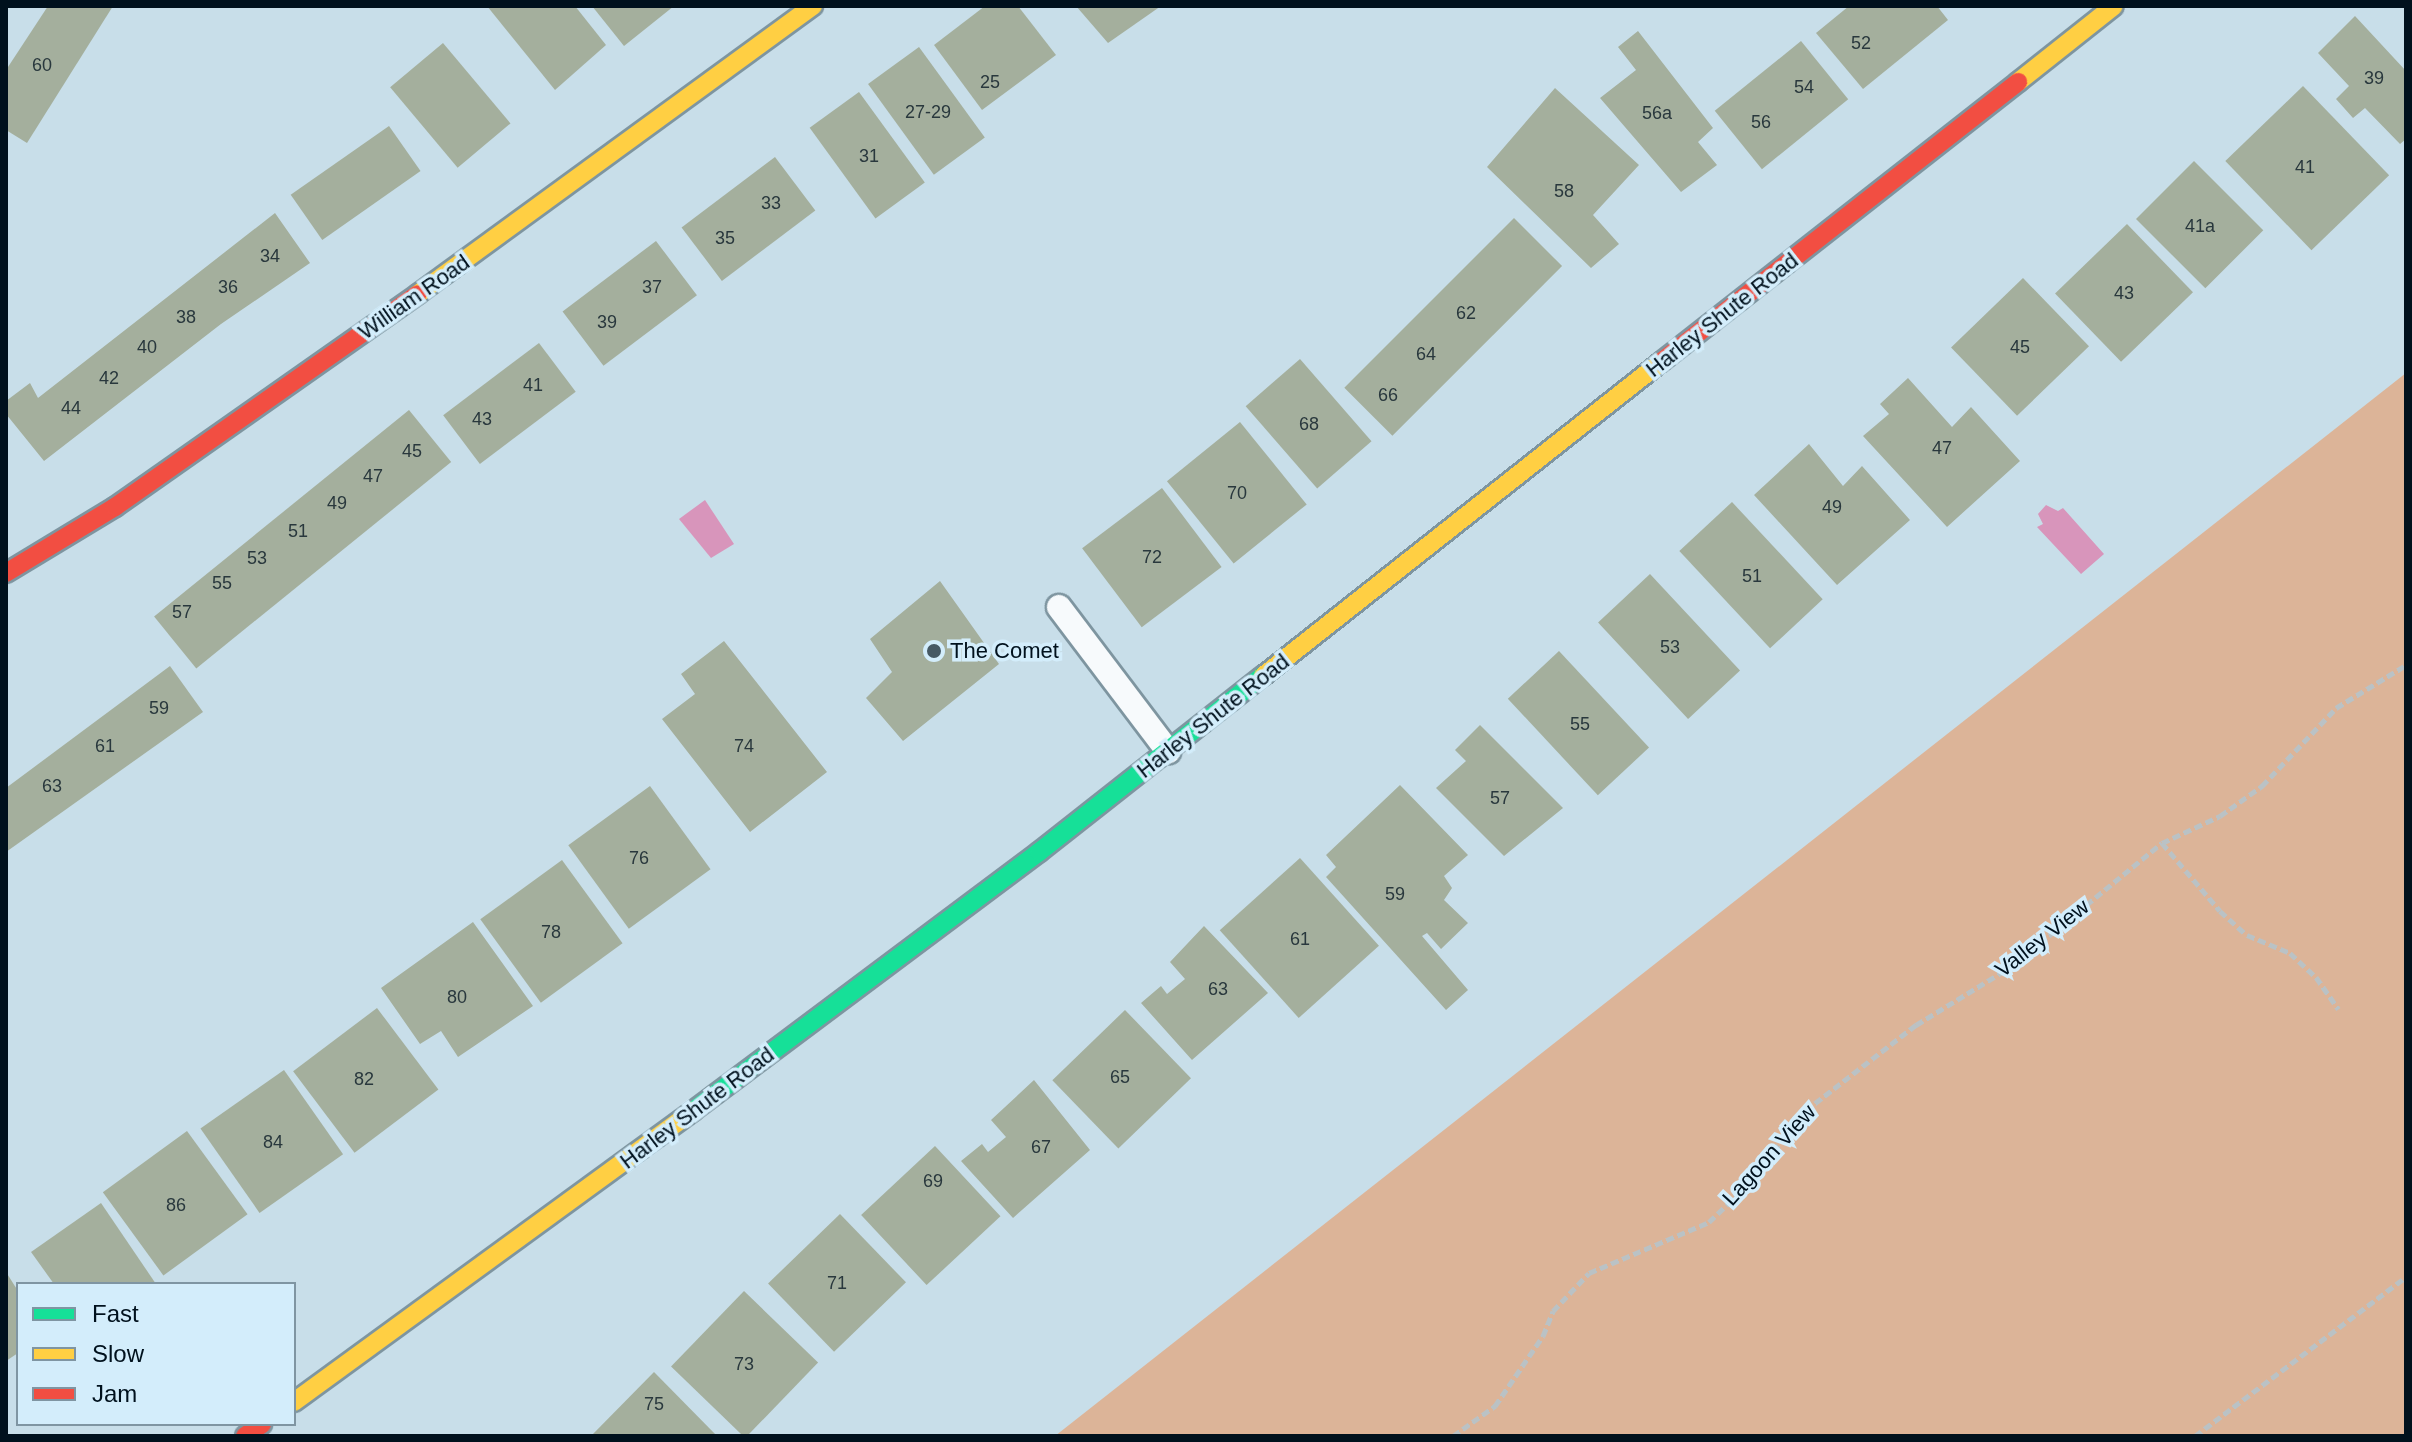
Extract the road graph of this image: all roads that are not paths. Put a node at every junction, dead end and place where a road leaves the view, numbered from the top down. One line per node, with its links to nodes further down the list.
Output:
1 (813, 6): 3 (main road, William Road)
2 (2114, 6): 5 (main road, Harley Shute Road)
3 (6, 573)
4 (1059, 607): 5 (lane)
5 (1168, 751): 6 (main road, Harley Shute Road)
6 (296, 1401)

